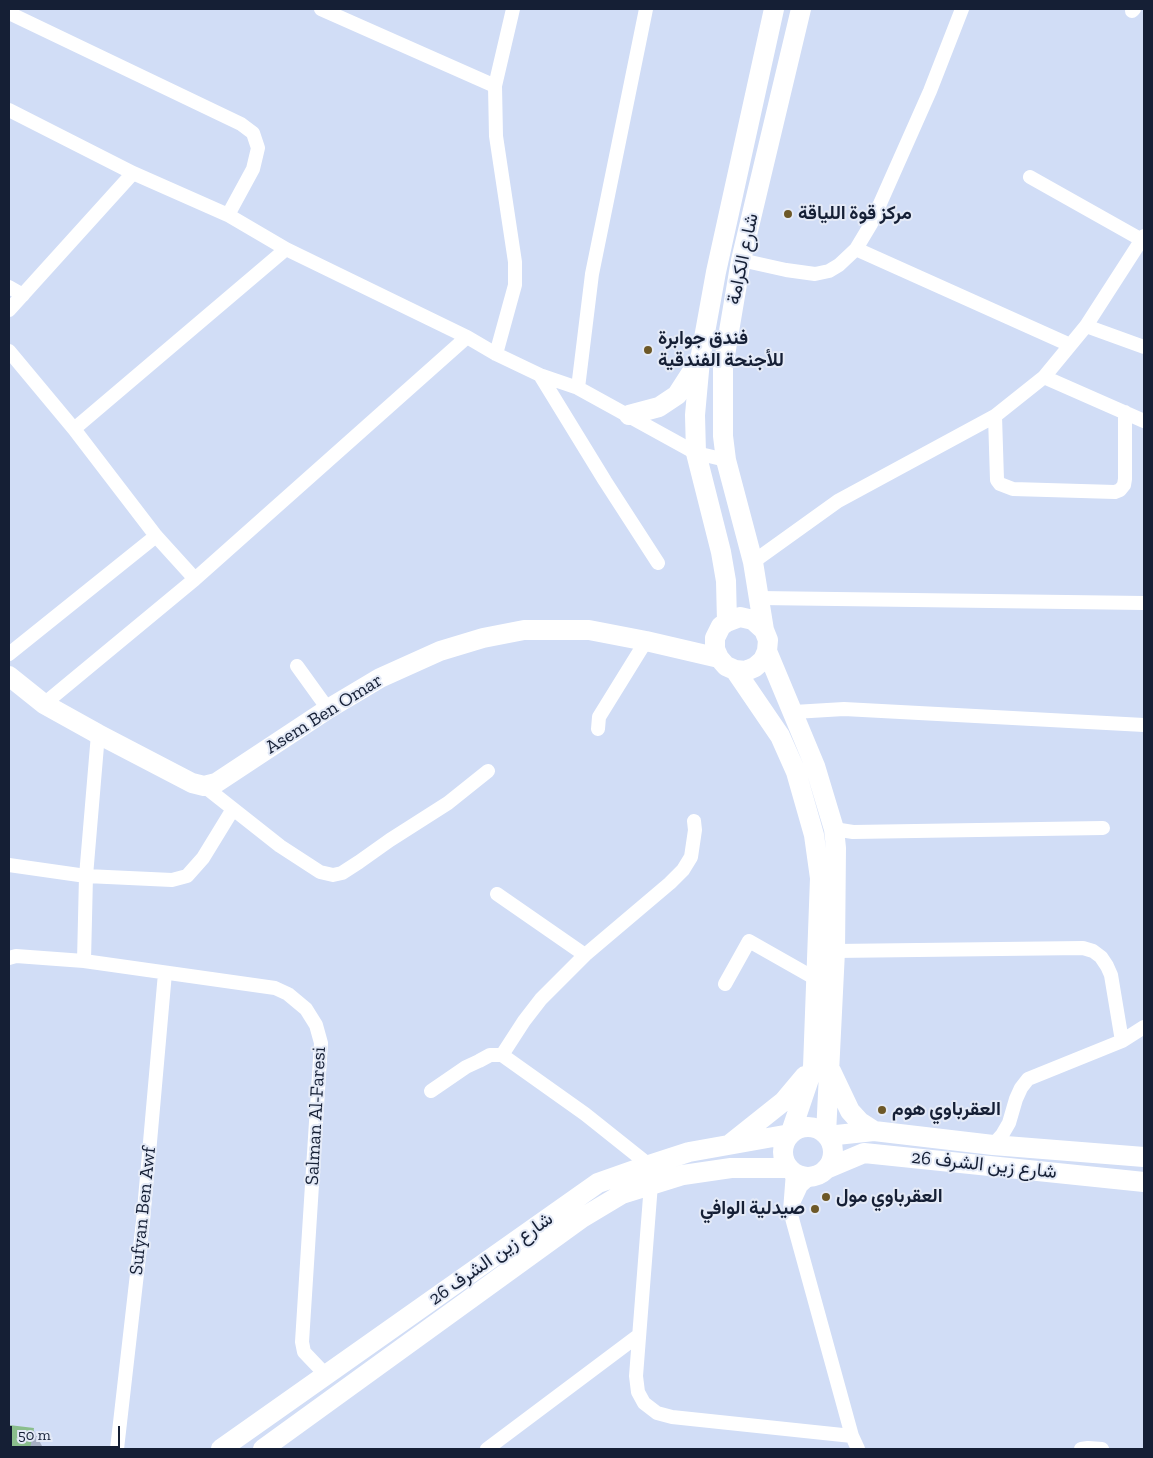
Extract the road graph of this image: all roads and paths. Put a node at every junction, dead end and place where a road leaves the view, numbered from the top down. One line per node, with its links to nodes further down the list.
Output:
1 (321, 9): 8 (street)
2 (513, 9): 8 (street)
3 (646, 9): 29 (street)
4 (774, 9): 26 (street, شارع الكرامة)
5 (801, 9): 16 (street, شارع الكرامة)
6 (962, 9): 15 (street)
7 (9, 13): 12 (street)
8 (495, 86): 25 (street)
9 (9, 110): 10 (street)
10 (133, 173): 12 (street); 18 (street)
11 (1030, 177): 13 (street)
12 (228, 215): 14 (street)
13 (1143, 238): 20 (street)
14 (286, 249): 21 (street); 34 (street)
15 (856, 249): 16 (street); 22 (street)
16 (741, 260): 36 (street, شارع الكرامة)
17 (9, 287): 18 (street)
18 (23, 295): 19 (street)
19 (9, 310)
20 (1086, 326): 22 (street); 23 (street)
21 (467, 338): 25 (street); 40 (street)
22 (1070, 345): 28 (street)
23 (1144, 347)
24 (9, 351): 34 (street)
25 (496, 354): 27 (street)
26 (700, 360): 31 (street); 35 (street, شارع الكرامة)
27 (540, 375): 29 (street); 39 (street)
28 (1044, 377): 30 (street); 32 (street)
29 (578, 388): 31 (street)
30 (1125, 412): 32 (street); 33 (street)
31 (629, 415): 35 (street)
32 (995, 416): 38 (street)
33 (1144, 421)
34 (74, 429): 37 (street)
35 (696, 453): 36 (street); 43 (street, شارع الكرامة)
36 (726, 460): 38 (street, شارع الكرامة)
37 (156, 536): 40 (street); 49 (street)
38 (753, 562): 41 (street, شارع الكرامة)
39 (658, 563)
40 (195, 579): 54 (street)
41 (759, 598): 42 (street); 44 (street, شارع الكرامة)
42 (1144, 603)
43 (727, 622): 44 (street); 45 (street)
44 (764, 630): 48 (street)
45 (715, 638): 47 (street); 50 (street)
46 (646, 641): 47 (street, Asem Ben Omar); 55 (street, Asem Ben Omar); 58 (street)
47 (668, 647): 50 (street, Asem Ben Omar)
48 (767, 651): 52 (street); 56 (street)
49 (9, 654)
50 (719, 658): 52 (street)
51 (297, 666): 55 (street)
52 (735, 670): 74 (street)
53 (12, 683): 54 (street)
54 (44, 704): 59 (street)
55 (328, 709): 61 (street, Asem Ben Omar)
56 (794, 712): 57 (street); 65 (street)
57 (1144, 725)
58 (598, 729)
59 (98, 734): 61 (street); 67 (street)
60 (488, 771): 62 (street)
61 (204, 786): 62 (street)
62 (232, 809): 67 (street)
63 (694, 822): 70 (street)
64 (1103, 828): 65 (street)
65 (834, 829): 69 (street)
66 (9, 865): 67 (street)
67 (86, 876): 72 (street)
68 (497, 894): 70 (street)
69 (835, 951): 77 (street); 79 (street)
70 (584, 955): 78 (street)
71 (9, 958): 72 (street, Salman Al-Faresi)
72 (84, 961): 73 (street, Salman Al-Faresi)
73 (165, 973): 91 (street, Salman Al-Faresi); 93 (street, Sufyan Ben Awf)
74 (816, 979): 75 (street); 79 (street)
75 (725, 984)
76 (1144, 1027): 77 (street)
77 (1122, 1040): 85 (street)
78 (502, 1055): 80 (street); 88 (street)
79 (821, 1067): 81 (street); 82 (street); 83 (street); 84 (street)
80 (431, 1090)
81 (874, 1131): 83 (street, شارع زين الشرف 26); 85 (street, شارع زين الشرف 26)
82 (791, 1133): 83 (street); 84 (street, شارع زين الشرف 26); 87 (street)
83 (826, 1135): 87 (street)
84 (729, 1145): 88 (street, شارع زين الشرف 26)
85 (993, 1145): 86 (street, شارع زين الشرف 26)
86 (1144, 1157)
87 (805, 1171): 88 (street, شارع زين الشرف 26); 89 (street, شارع زين الشرف 26); 92 (street)
88 (650, 1174): 90 (street); 91 (street, شارع زين الشرف 26); 95 (street, شارع زين الشرف 26)
89 (1144, 1182)
90 (640, 1334): 92 (street); 96 (street)
91 (325, 1374): 94 (street, شارع زين الشرف 26)
92 (852, 1436): 97 (street)
93 (116, 1449)
94 (221, 1449)
95 (263, 1449)
96 (487, 1449)
97 (858, 1449)
98 (1081, 1449): 99 (street)
99 (1102, 1449)

